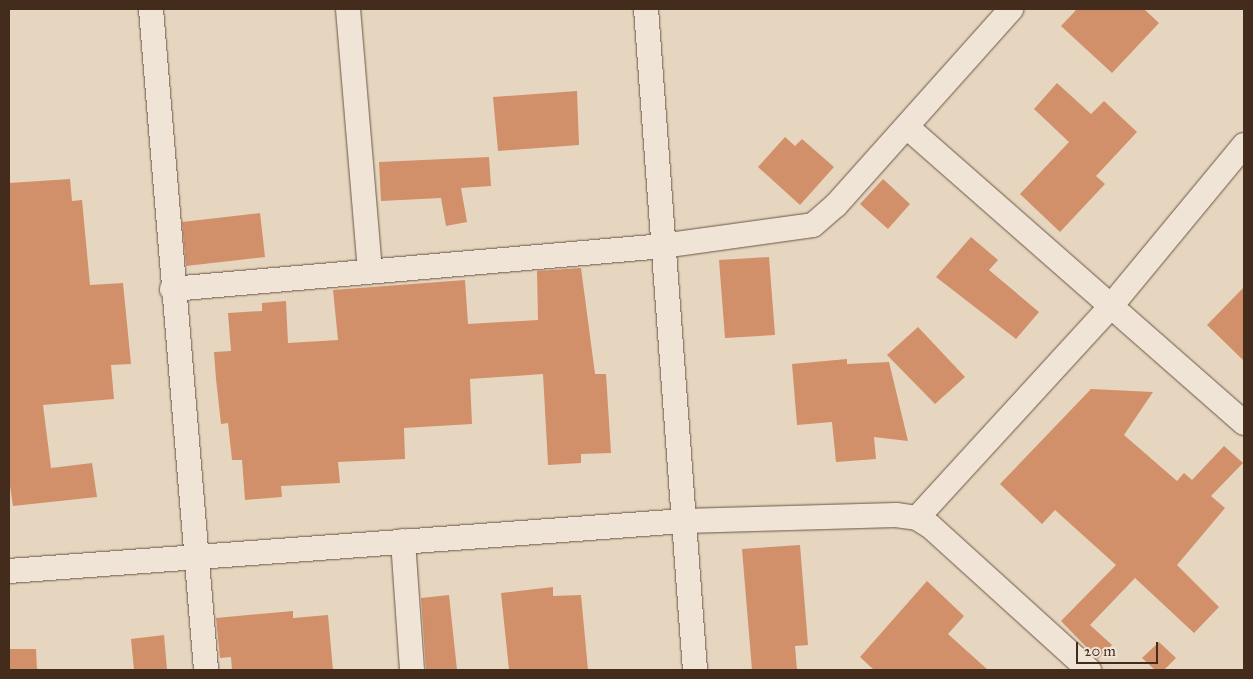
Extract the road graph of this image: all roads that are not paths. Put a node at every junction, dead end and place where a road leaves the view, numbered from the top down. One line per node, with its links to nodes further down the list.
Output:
1 (151, 9): 9 (street)
2 (348, 9): 8 (street)
3 (646, 9): 7 (street)
4 (1010, 9): 5 (street)
5 (907, 127): 7 (street); 10 (street)
6 (1244, 145): 10 (street)
7 (662, 246): 8 (street); 13 (street)
8 (370, 270): 9 (street)
9 (172, 289): 15 (street)
10 (1111, 306): 11 (street); 12 (street)
11 (1244, 423)
12 (917, 518): 13 (street); 20 (street)
13 (684, 521): 14 (street); 19 (street)
14 (403, 541): 15 (street); 18 (street)
15 (198, 558): 16 (street); 17 (street)
16 (9, 571)
17 (206, 670)
18 (412, 670)
19 (695, 670)
20 (1089, 670)

